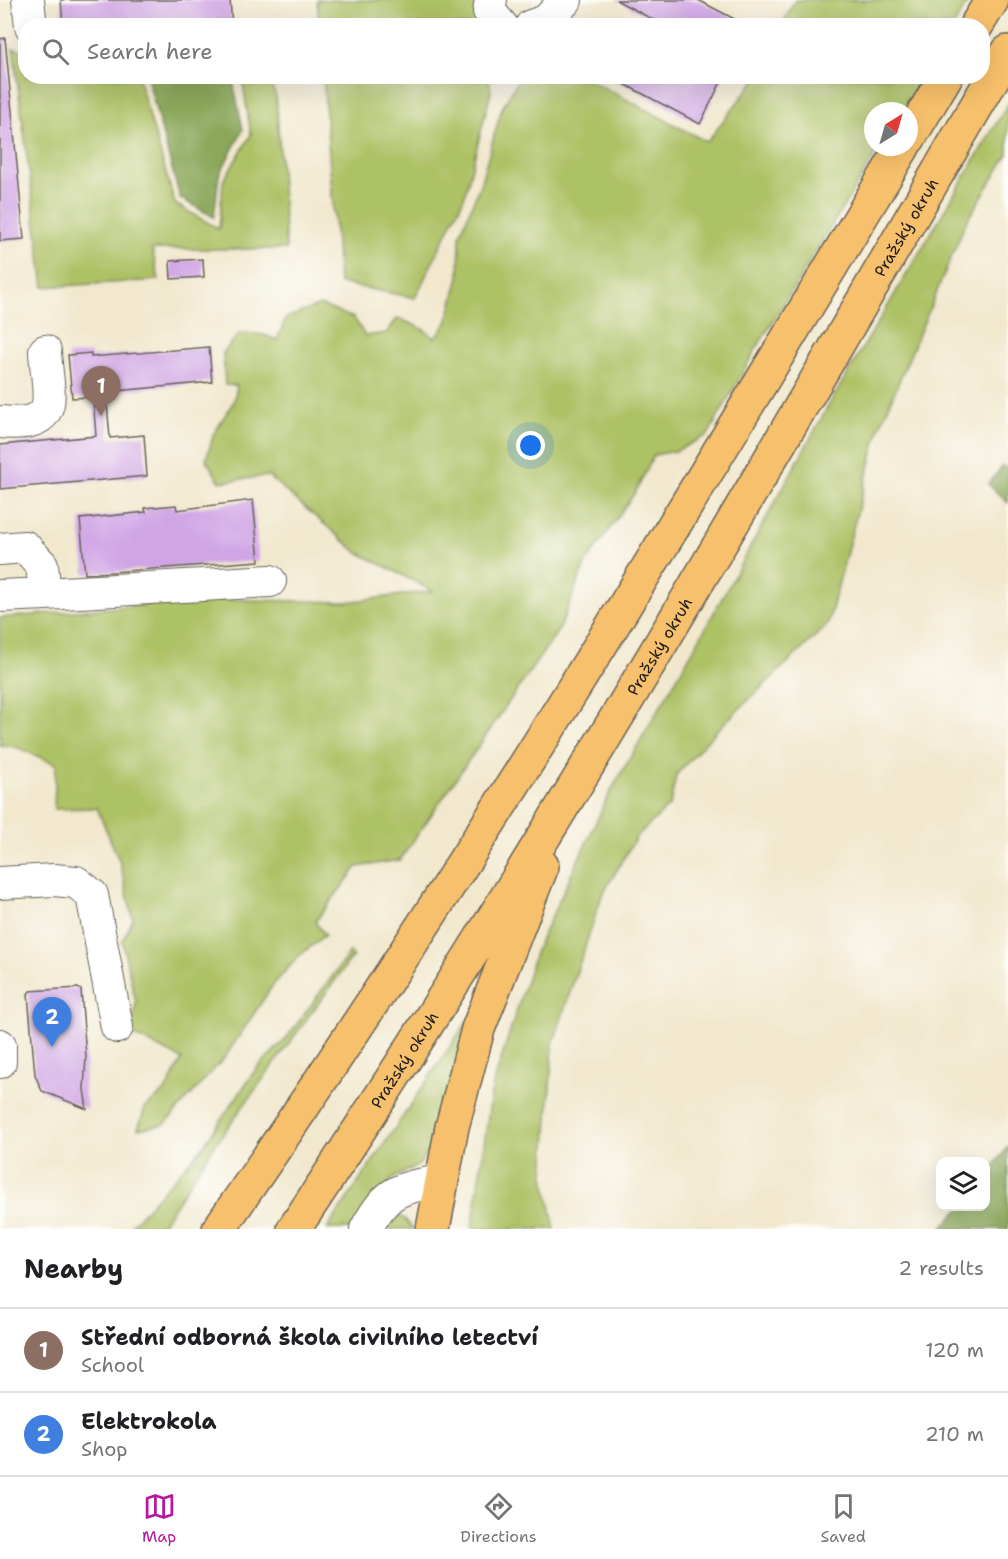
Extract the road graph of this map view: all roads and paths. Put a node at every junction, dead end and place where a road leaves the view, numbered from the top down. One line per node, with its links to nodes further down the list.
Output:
1 (28, 0): 5 (lane)
2 (491, 0): 6 (lane)
3 (566, 0): 7 (lane)
4 (992, 0): 8 (highway)
5 (29, 18)
6 (495, 18)
7 (549, 18)
8 (981, 18)
9 (1008, 52): 10 (highway, Pražský okruh)
10 (990, 83)
11 (941, 84): 13 (highway)
12 (990, 84): 21 (highway, Pražský okruh)
13 (918, 123)
14 (898, 156): 27 (highway)
15 (45, 351): 16 (lane)
16 (0, 422)
17 (0, 549): 19 (lane)
18 (270, 581): 19 (lane)
19 (45, 594): 20 (lane)
20 (0, 596)
21 (578, 782): 26 (highway); 28 (highway, Pražský okruh)
22 (0, 883): 23 (lane)
23 (117, 1027)
24 (0, 1045): 25 (lane)
25 (0, 1062)
26 (441, 1180): 29 (lane); 30 (highway)
27 (219, 1229)
28 (294, 1229)
29 (366, 1229)
30 (433, 1229)

